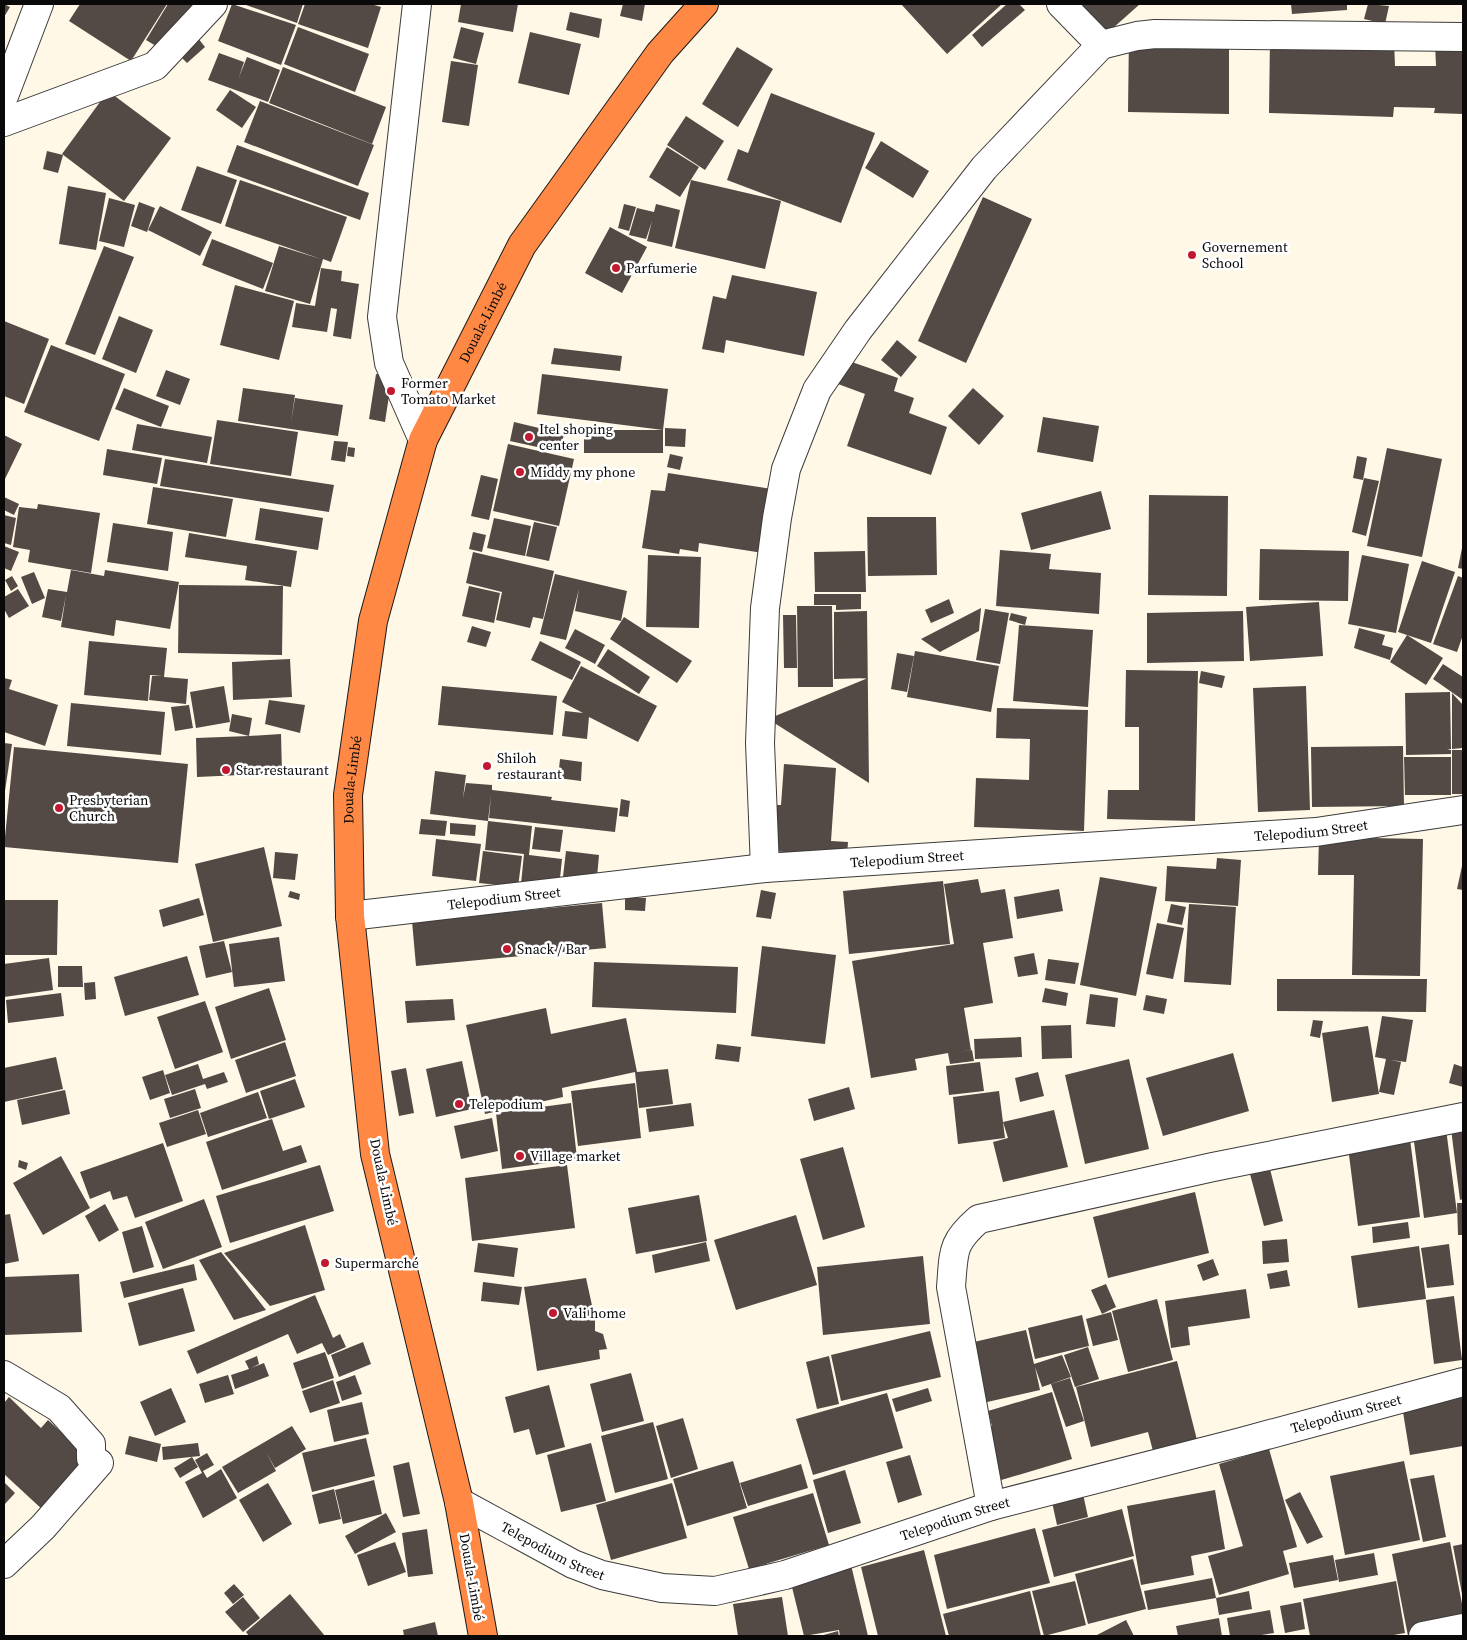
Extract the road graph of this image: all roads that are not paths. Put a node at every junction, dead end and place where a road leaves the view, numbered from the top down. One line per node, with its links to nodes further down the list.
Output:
1 (39, 4): 8 (street)
2 (213, 4): 9 (street)
3 (417, 4): 10 (street)
4 (704, 4): 10 (highway, Douala-Limbé)
5 (1061, 4): 7 (street)
6 (1463, 37): 7 (street)
7 (1102, 45): 12 (street)
8 (4, 96)
9 (4, 122)
10 (422, 440): 13 (highway, Douala-Limbé)
11 (1463, 810): 12 (street, Telepodium Street)
12 (766, 868): 13 (street, Telepodium Street)
13 (350, 916): 17 (highway, Douala-Limbé)
14 (1463, 1117): 18 (street)
15 (4, 1375): 19 (street)
16 (1463, 1382): 18 (street, Telepodium Street)
17 (459, 1502): 18 (street, Telepodium Street); 21 (highway, Douala-Limbé)
18 (991, 1506)
19 (4, 1564)
20 (1463, 1628): 22 (street)
21 (483, 1636)
22 (1423, 1636)

